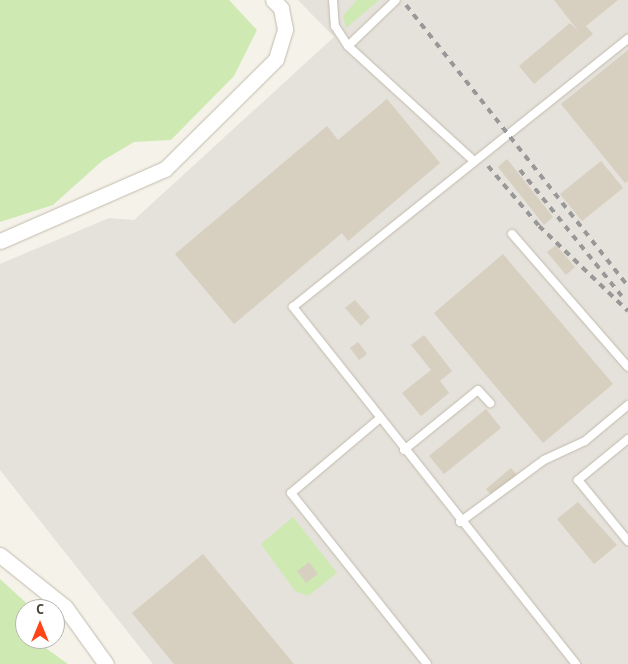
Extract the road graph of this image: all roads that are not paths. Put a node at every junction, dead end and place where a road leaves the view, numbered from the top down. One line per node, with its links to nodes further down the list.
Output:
1 (273, 0): 8 (street)
2 (333, 0): 5 (lane)
3 (396, 0): 5 (lane)
4 (628, 38): 6 (lane)
5 (348, 46): 6 (lane)
6 (474, 162): 12 (lane)
7 (512, 234): 9 (lane)
8 (0, 241)
9 (628, 367)
10 (490, 403): 14 (lane)
11 (628, 405): 15 (lane)
12 (379, 419): 14 (lane); 19 (lane)
13 (628, 439): 16 (lane)
14 (404, 450): 15 (lane)
15 (460, 522): 20 (lane)
16 (628, 541)
17 (0, 555): 18 (street)
18 (106, 664)
19 (427, 664)
20 (576, 664)

